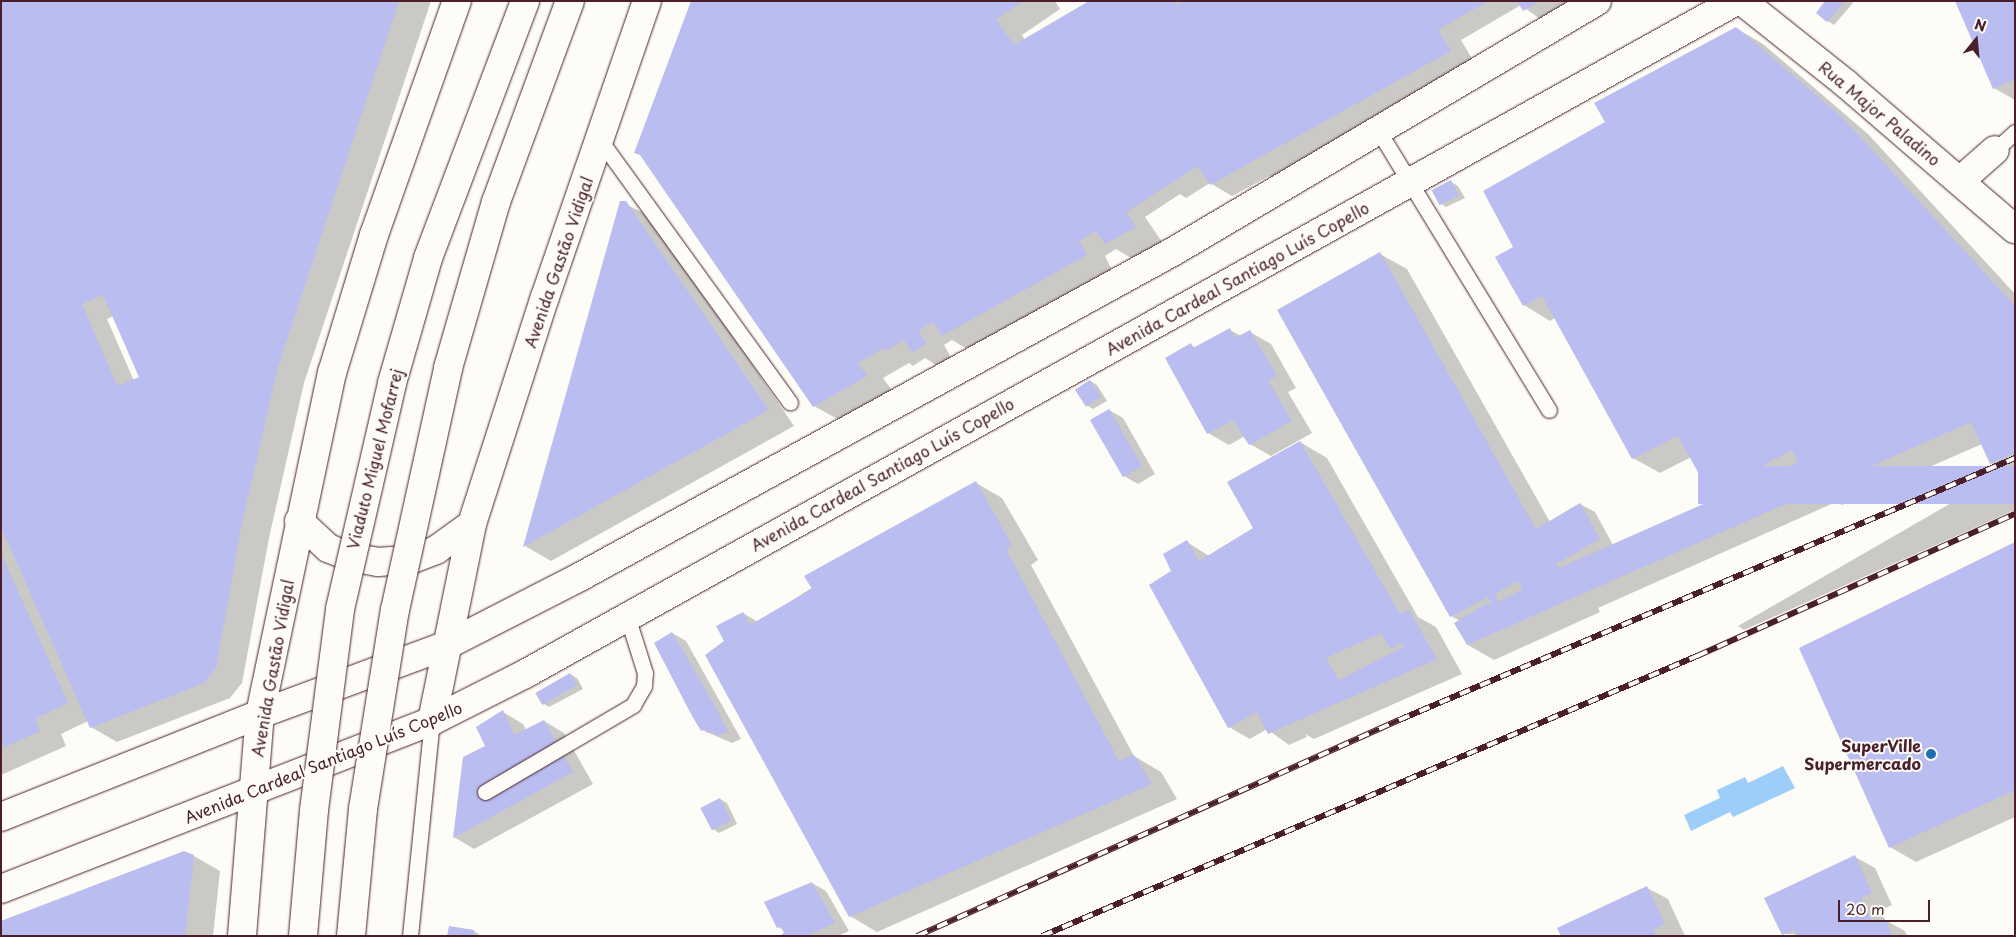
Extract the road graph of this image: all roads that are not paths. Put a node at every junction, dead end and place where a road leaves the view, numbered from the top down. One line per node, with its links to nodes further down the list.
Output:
1 (457, 1): 16 (main road, Avenida Gastão Vidigal)
2 (525, 1): 27 (main road, Viaduto Miguel Mofarrej, bridge)
3 (570, 1): 28 (main road, bridge)
4 (646, 1): 9 (main road, Avenida Gastão Vidigal)
5 (1597, 1): 8 (main road)
6 (1736, 1): 12 (main road, Avenida Cardeal Santiago Luís Copello)
7 (1742, 1): 11 (main road, Rua Major Paladino)
8 (1378, 130): 12 (lane); 19 (main road)
9 (600, 140): 14 (lane); 17 (main road, Avenida Gastão Vidigal)
10 (2005, 141): 11 (main road)
11 (1962, 180): 13 (main road, Rua Major Paladino)
12 (1410, 182): 15 (lane); 18 (main road, Avenida Cardeal Santiago Luís Copello)
13 (2015, 229)
14 (790, 402)
15 (1549, 410)
16 (299, 521): 17 (main road); 20 (main road, Avenida Gastão Vidigal)
17 (472, 524): 19 (main road, Avenida Gastão Vidigal)
18 (628, 616): 21 (main road, Avenida Cardeal Santiago Luís Copello); 22 (lane)
19 (445, 646): 20 (main road); 21 (main road, Avenida Gastão Vidigal)
20 (260, 714): 23 (main road, Avenida Gastão Vidigal); 24 (main road)
21 (432, 721): 23 (main road, Avenida Cardeal Santiago Luís Copello); 29 (lane)
22 (485, 792)
23 (251, 793): 25 (main road, Avenida Cardeal Santiago Luís Copello); 26 (main road, Avenida Gastão Vidigal)
24 (1, 817)
25 (1, 890)
26 (242, 936)
27 (303, 936)
28 (351, 936)
29 (410, 936)

